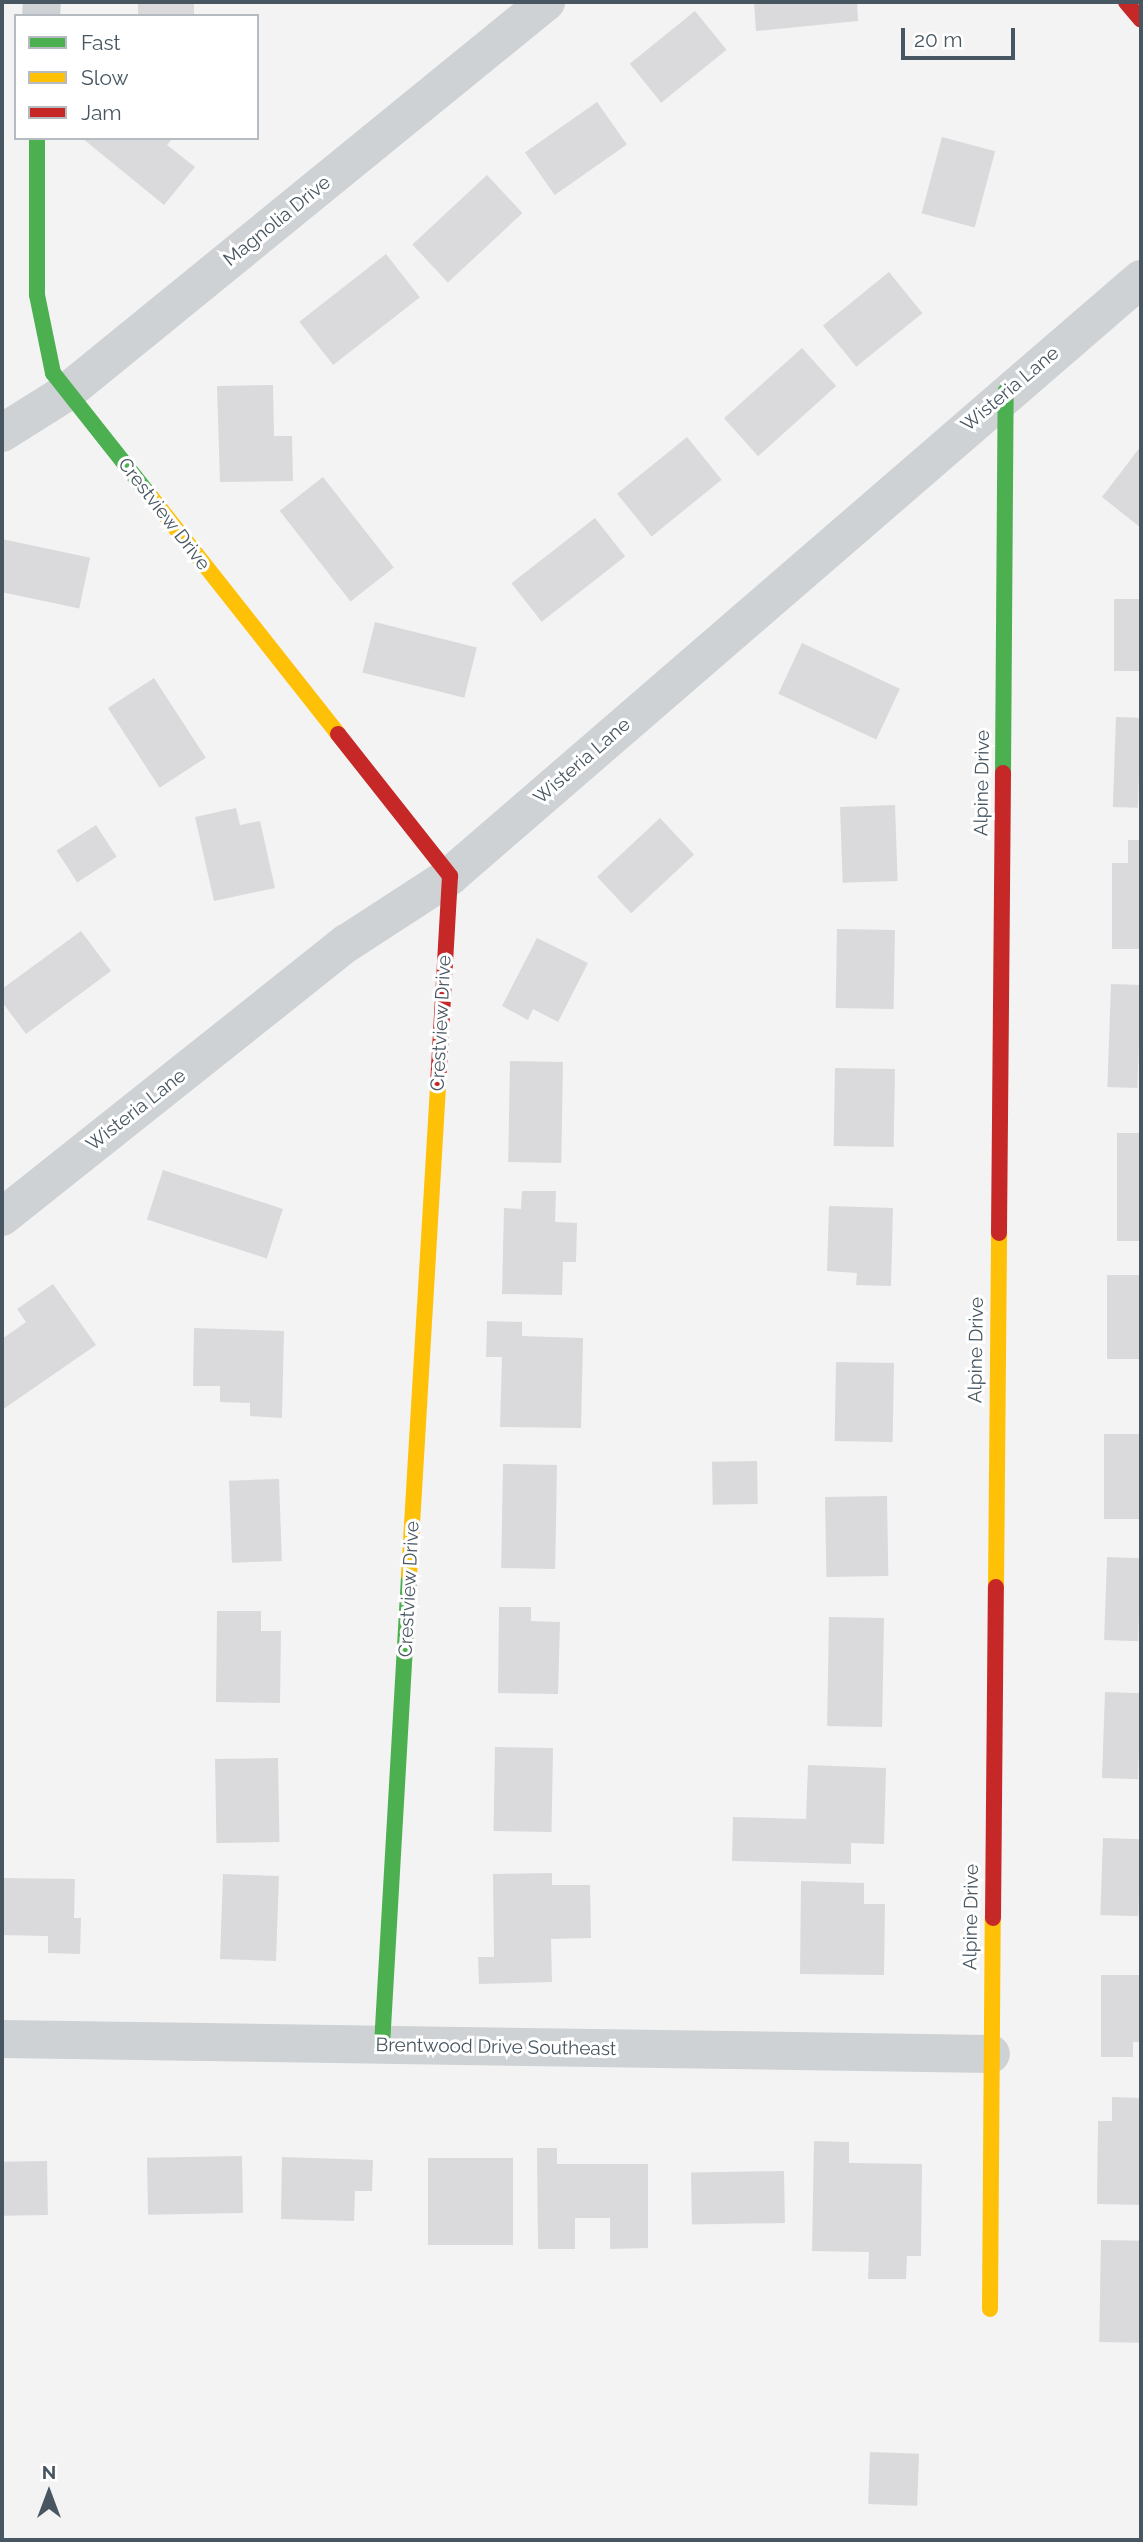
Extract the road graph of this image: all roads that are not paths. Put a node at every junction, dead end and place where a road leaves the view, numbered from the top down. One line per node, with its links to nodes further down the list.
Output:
1 (546, 2): 7 (street, Magnolia Drive)
2 (1126, 2): 3 (street)
3 (1141, 20)
4 (37, 140): 7 (street, Crestview Drive)
5 (1141, 279): 6 (street, Wisteria Lane)
6 (1006, 391): 9 (street, Wisteria Lane); 13 (street, Alpine Drive)
7 (67, 392): 8 (street, Magnolia Drive); 9 (street, Crestview Drive)
8 (2, 433)
9 (450, 876): 10 (street, Wisteria Lane); 12 (street, Crestview Drive)
10 (2, 1217)
11 (2, 2039): 12 (street, Brentwood Drive Southeast)
12 (382, 2045): 13 (street, Brentwood Drive Southeast)
13 (990, 2054): 14 (street, Alpine Drive)
14 (989, 2309)

